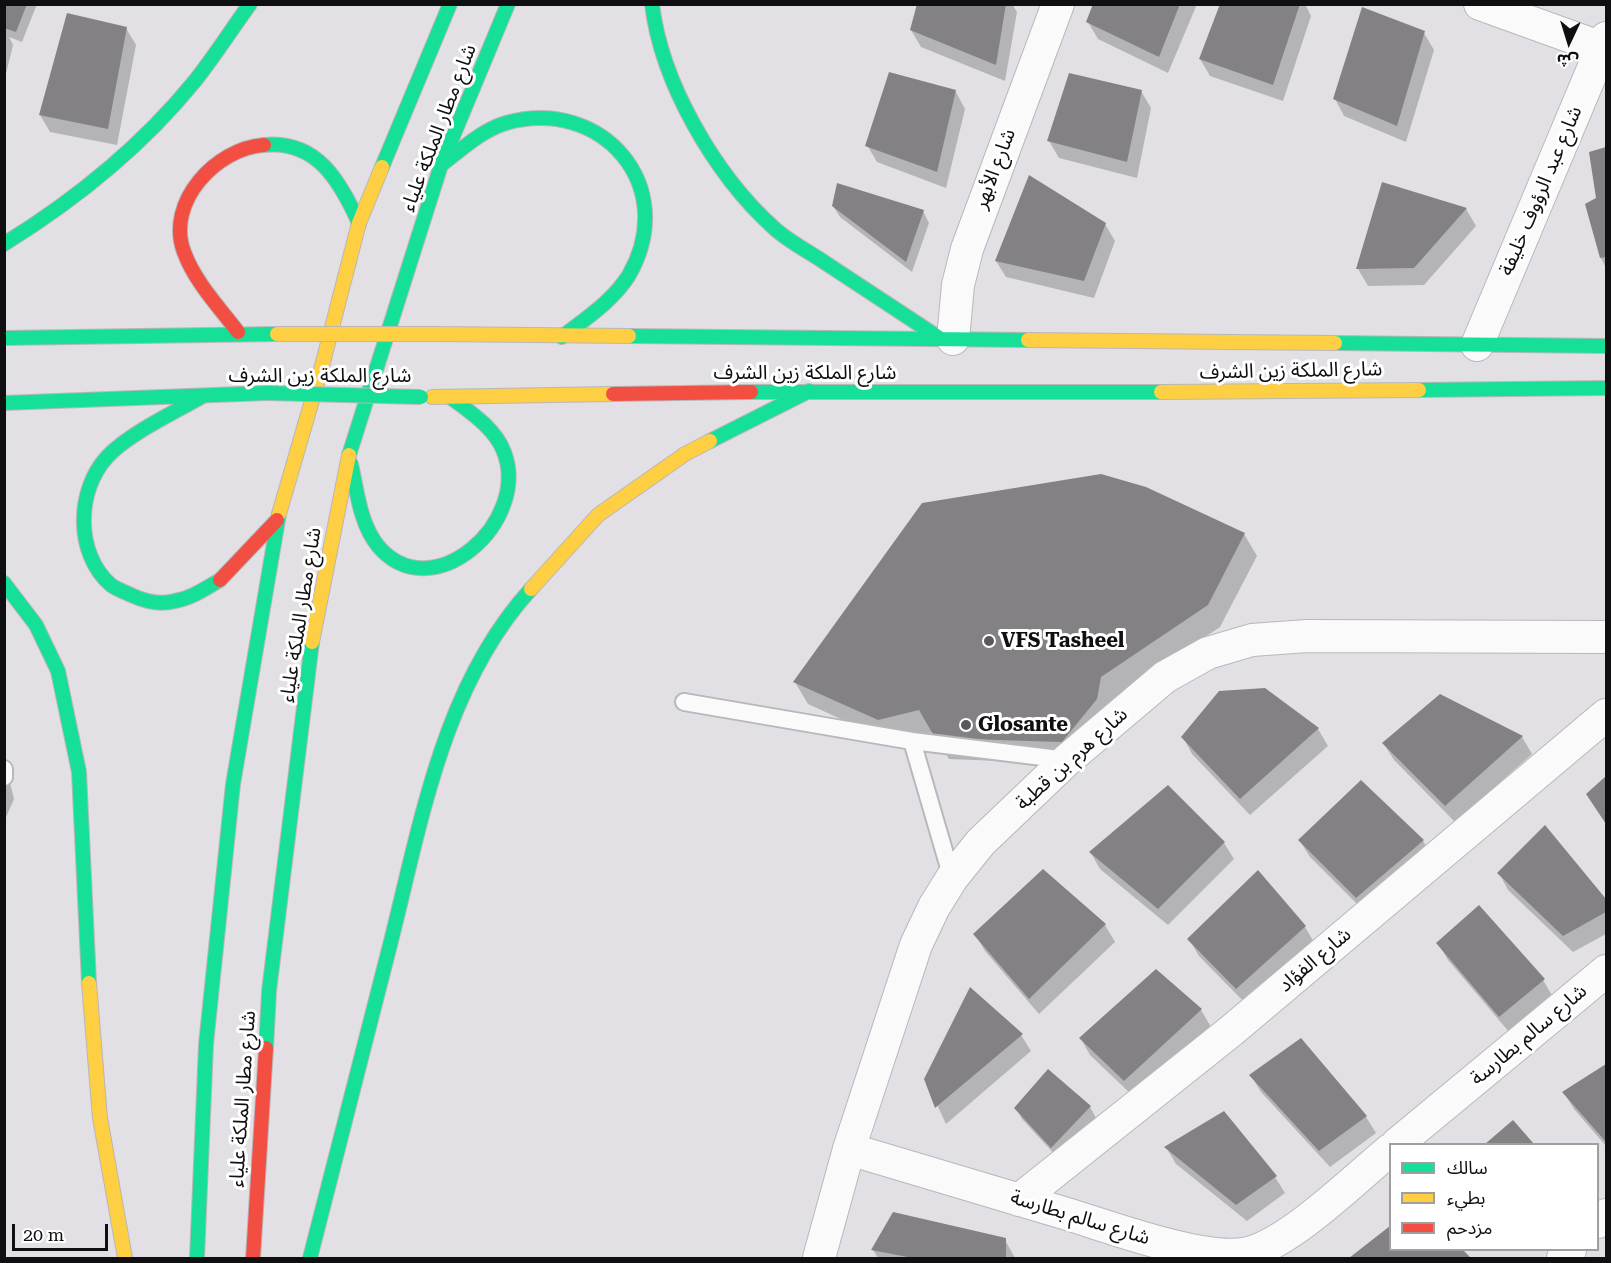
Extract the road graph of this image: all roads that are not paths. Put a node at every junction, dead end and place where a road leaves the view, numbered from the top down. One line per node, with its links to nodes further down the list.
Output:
1 (250, 4): 10 (main road)
2 (450, 4): 9 (main road, شارع مطار الملكة علياء)
3 (508, 4): 8 (main road, شارع مطار الملكة علياء)
4 (652, 4): 14 (main road)
5 (1058, 4): 14 (street, شارع الأبهر)
6 (1480, 4): 7 (street)
7 (1604, 43): 15 (street, شارع عبد الرؤوف خليفة)
8 (441, 165): 12 (main road); 22 (main road, شارع مطار الملكة علياء)
9 (359, 223): 11 (main road); 23 (main road, شارع مطار الملكة علياء)
10 (4, 244)
11 (238, 332): 12 (main road, شارع الملكة زين الشرف, bridge); 13 (main road, شارع الملكة زين الشرف)
12 (562, 337): 14 (main road, شارع الملكة زين الشرف)
13 (4, 338)
14 (947, 339): 15 (main road, شارع الملكة زين الشرف)
15 (1477, 345): 16 (main road, شارع الملكة زين الشرف)
16 (1606, 346)
17 (1606, 388): 18 (main road, شارع الملكة زين الشرف)
18 (809, 392): 20 (main road, شارع الملكة زين الشرف); 41 (main road)
19 (202, 396): 20 (main road, شارع الملكة زين الشرف, bridge); 21 (main road, شارع الملكة زين الشرف); 23 (main road)
20 (450, 397): 22 (main road)
21 (4, 403)
22 (350, 455): 40 (main road, شارع مطار الملكة علياء)
23 (277, 520): 39 (main road, شارع مطار الملكة علياء)
24 (4, 583): 38 (main road)
25 (1606, 637): 29 (street, شارع هرم بن قطبة)
26 (684, 702): 28 (lane)
27 (1606, 715): 37 (street, شارع الفؤاد)
28 (912, 741): 29 (lane); 32 (lane)
29 (1068, 760): 32 (street, شارع هرم بن قطبة)
30 (4, 769): 31 (lane)
31 (4, 777)
32 (952, 878): 35 (street, شارع هرم بن قطبة)
33 (1606, 970): 34 (street, شارع سالم بطارسة)
34 (1398, 1143)
35 (849, 1149): 37 (street, شارع سالم بطارسة); 42 (street, شارع هرم بن قطبة)
36 (1389, 1151): 37 (street, شارع سالم بطارسة)
37 (1019, 1200)
38 (125, 1258)
39 (197, 1258)
40 (253, 1258)
41 (310, 1258)
42 (819, 1258)

